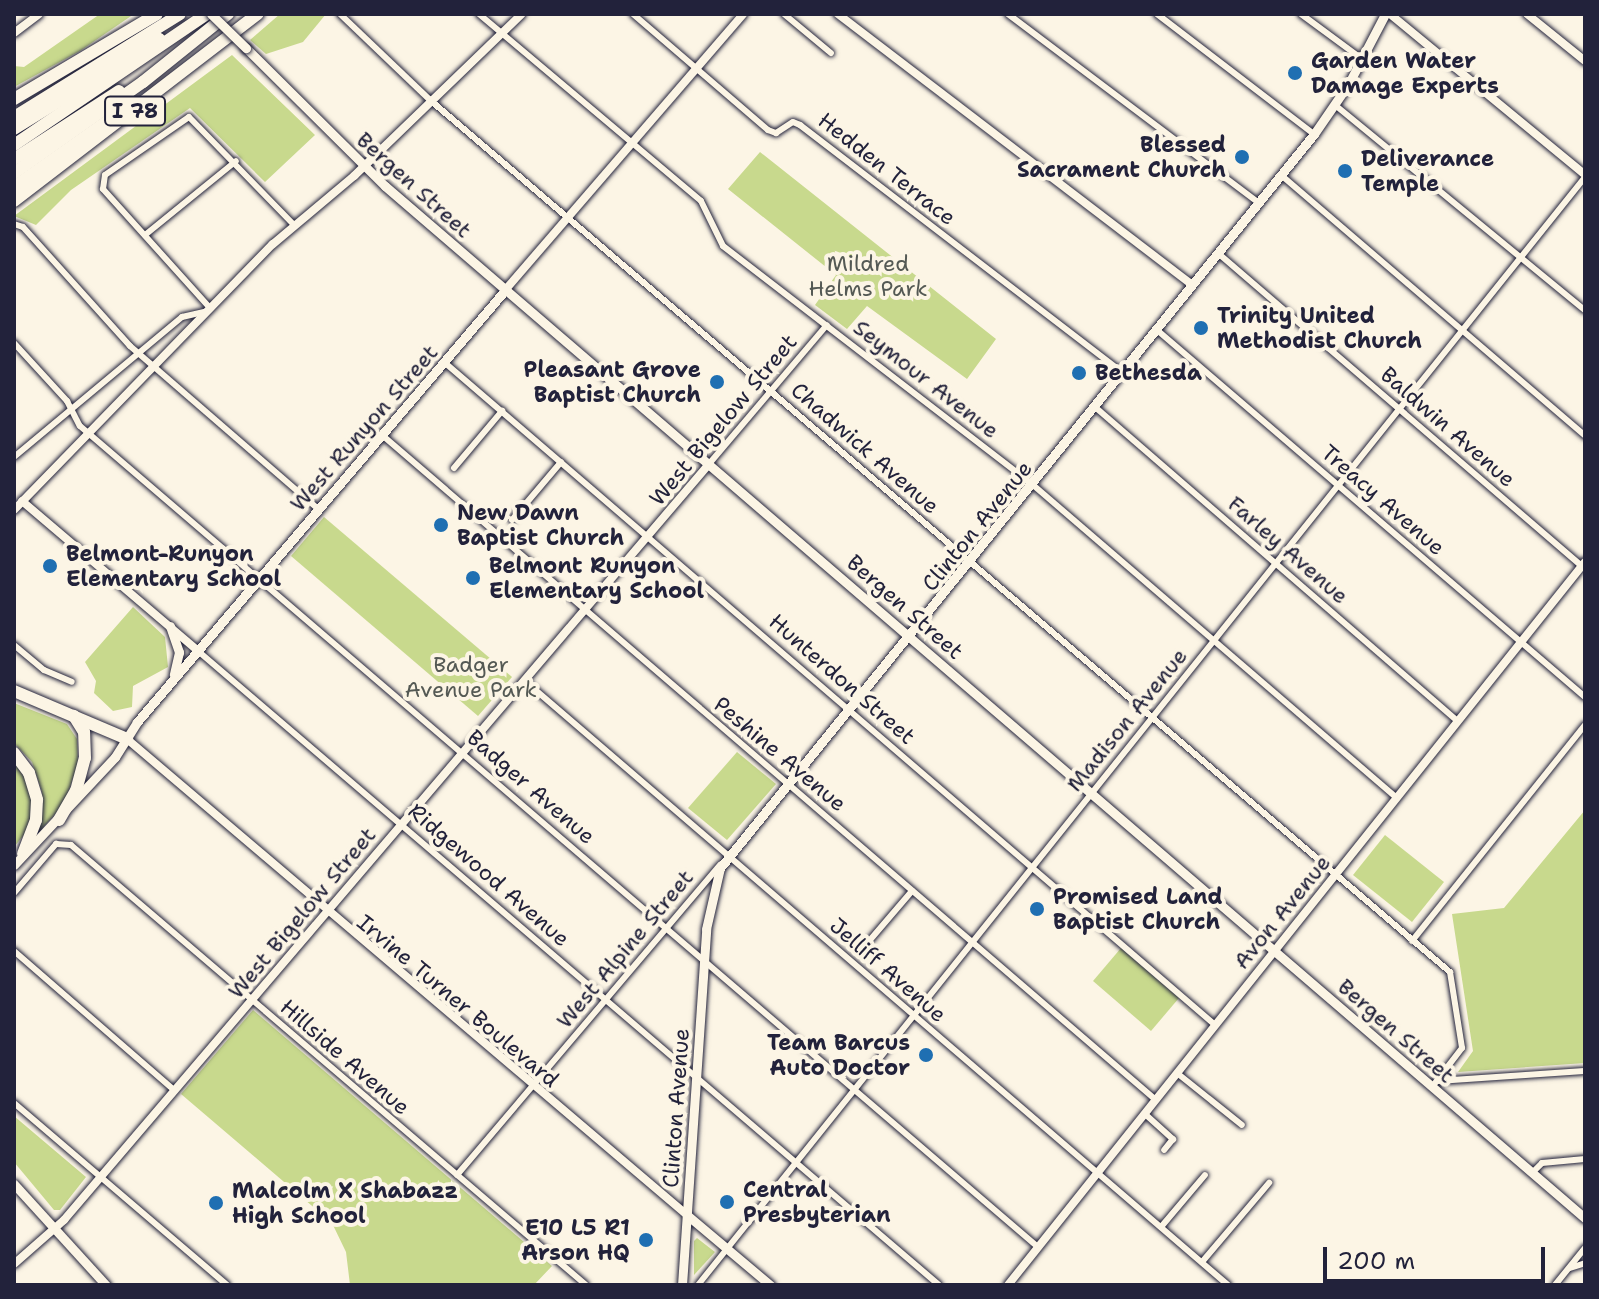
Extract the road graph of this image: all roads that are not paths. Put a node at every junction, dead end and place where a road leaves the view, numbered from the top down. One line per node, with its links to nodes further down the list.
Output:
1 (39, 14): 19 (street)
2 (157, 14): 25 (highway)
3 (180, 14): 28 (highway)
4 (207, 14): 29 (highway); 32 (highway, I 78); 35 (main road, Bergen Street, bridge)
5 (228, 14): 33 (highway, I 78); 36 (highway)
6 (479, 14): 20 (street, Seymour Avenue)
7 (522, 14): 20 (street)
8 (633, 14): 24 (street, Hedden Terrace)
9 (743, 14): 24 (street, West Runyon Street)
10 (784, 14): 21 (street)
11 (838, 14): 48 (street)
12 (1008, 14): 41 (street)
13 (1157, 14): 30 (street)
14 (1301, 14): 22 (street)
15 (1387, 14): 22 (main road, Clinton Avenue); 38 (street)
16 (1527, 14): 23 (street)
17 (340, 15): 26 (street, Chadwick Avenue)
18 (255, 16): 39 (highway); 40 (highway, I 78)
19 (14, 33)
20 (502, 33): 26 (street); 31 (street, Seymour Avenue)
21 (831, 53)
22 (1362, 59): 27 (main road, Clinton Avenue)
23 (1585, 61)
24 (696, 68): 31 (street, West Runyon Street); 59 (street, Hedden Terrace)
25 (14, 99)
26 (430, 100): 35 (street); 42 (street, Chadwick Avenue)
27 (1335, 105): 30 (main road, Clinton Avenue); 47 (street)
28 (14, 117)
29 (14, 129)
30 (1314, 134): 37 (main road, Clinton Avenue)
31 (633, 143): 42 (street, West Runyon Street); 52 (street, Seymour Avenue)
32 (14, 145)
33 (14, 159)
34 (236, 161): 44 (street); 45 (street); 45 (street)
35 (364, 167): 44 (street); 49 (main road, Bergen Street)
36 (14, 173)
37 (1281, 175): 41 (main road, Clinton Avenue); 54 (street)
38 (1585, 176): 47 (street, Madison Avenue)
39 (14, 187)
40 (14, 201)
41 (1259, 203): 46 (main road, Clinton Avenue)
42 (567, 217): 49 (street, West Runyon Street); 60 (street, Chadwick Avenue)
43 (15, 224): 56 (street)
44 (294, 225): 50 (street)
45 (145, 235): 50 (street)
46 (1219, 254): 48 (main road, Clinton Avenue); 62 (street, Baldwin Avenue)
47 (1521, 258): 51 (street); 54 (street, Madison Avenue)
48 (1192, 285): 53 (main road, Clinton Avenue)
49 (506, 289): 57 (main road, West Runyon Street); 70 (main road, Bergen Street)
50 (209, 310): 56 (street); 58 (street)
51 (1585, 310)
52 (827, 325): 60 (street, West Bigelow Street); 72 (street, Seymour Avenue)
53 (1157, 330): 59 (main road, Clinton Avenue); 73 (street, Treacy Avenue)
54 (1462, 331): 62 (street, Madison Avenue); 67 (street)
55 (14, 343): 63 (street, Badger Avenue)
56 (139, 353): 58 (street); 63 (street)
57 (444, 362): 64 (street, Hunterdon Street); 66 (main road, West Runyon Street)
58 (154, 365): 65 (street); 76 (street)
59 (1123, 373): 61 (main road, Clinton Avenue)
60 (771, 391): 70 (street, West Bigelow Street); 80 (street, Chadwick Avenue)
61 (1095, 407): 72 (main road, Clinton Avenue); 81 (street, Farley Avenue)
62 (1399, 409): 73 (street, Madison Avenue); 82 (street, Baldwin Avenue)
63 (70, 410): 65 (street, Badger Avenue); 68 (street)
64 (502, 411): 69 (street, Hunterdon Street); 71 (street)
65 (88, 433): 75 (street); 83 (street, Badger Avenue)
66 (382, 435): 76 (main road, West Runyon Street); 84 (street, Peshine Avenue)
67 (1585, 436)
68 (14, 457)
69 (561, 462): 78 (street); 79 (street, Hunterdon Street)
70 (709, 464): 79 (street, West Bigelow Street); 86 (main road, Bergen Street)
71 (454, 468)
72 (1033, 485): 80 (main road, Clinton Avenue); 87 (street, Seymour Avenue)
73 (1338, 486): 81 (street, Madison Avenue); 88 (street, Treacy Avenue)
74 (14, 493): 75 (street, Ridgewood Avenue)
75 (22, 501): 77 (street); 85 (street, Ridgewood Avenue)
76 (318, 509): 83 (main road, West Runyon Street)
77 (14, 510)
78 (512, 520)
79 (647, 536): 84 (street, West Bigelow Street); 96 (street, Hunterdon Street)
80 (970, 563): 86 (main road, Clinton Avenue); 98 (street, Chadwick Avenue)
81 (1277, 563): 87 (street, Madison Avenue); 99 (street, Farley Avenue)
82 (1583, 564): 88 (street, Avon Avenue)
83 (259, 579): 90 (main road, West Runyon Street); 103 (street, Badger Avenue)
84 (586, 608): 92 (street, West Bigelow Street); 104 (street, Peshine Avenue)
85 (170, 626): 90 (street, Ridgewood Avenue); 91 (main road)
86 (911, 636): 96 (main road, Clinton Avenue); 105 (main road, Bergen Street)
87 (1214, 640): 98 (street, Madison Avenue); 106 (street, Seymour Avenue)
88 (1521, 641): 95 (street, Treacy Avenue); 99 (street, Avon Avenue)
89 (14, 645): 93 (street)
90 (198, 651): 91 (main road, West Runyon Street); 108 (street, Ridgewood Avenue)
91 (171, 681): 101 (main road, West Runyon Street)
92 (525, 681): 103 (street, West Bigelow Street); 110 (street, Jelliff Avenue)
93 (72, 682)
94 (14, 691): 97 (highway)
95 (1585, 697)
96 (852, 710): 104 (main road, Clinton Avenue); 112 (street, Hunterdon Street)
97 (71, 714): 101 (highway); 107 (highway)
98 (1152, 718): 105 (street, Madison Avenue); 113 (street, Chadwick Avenue)
99 (1458, 721): 106 (street, Avon Avenue)
100 (1585, 725): 118 (street)
101 (127, 739): 107 (main road, West Runyon Street); 116 (street, Irvine Turner Boulevard)
102 (14, 753): 109 (highway)
103 (463, 753): 108 (street, West Bigelow Street); 117 (street, Badger Avenue)
104 (792, 784): 110 (main road, Clinton Avenue); 114 (street, Peshine Avenue)
105 (1093, 792): 112 (street, Madison Avenue); 121 (main road, Bergen Street)
106 (1397, 798): 113 (street, Avon Avenue)
107 (59, 820): 109 (main road, West Runyon Street)
108 (402, 824): 116 (street, West Bigelow Street); 124 (street, Ridgewood Avenue)
109 (23, 854): 111 (main road, West Runyon Street)
110 (727, 856): 117 (street, West Alpine Street); 123 (main road, Clinton Avenue); 126 (street, Jelliff Avenue)
111 (14, 865)
112 (1031, 868): 119 (street, Madison Avenue); 127 (street, Hunterdon Street)
113 (1334, 875): 118 (street, Chadwick Avenue); 121 (street, Avon Avenue)
114 (912, 891): 119 (street, Peshine Avenue); 120 (street)
115 (14, 893): 125 (street, Hillside Avenue)
116 (326, 912): 125 (street, West Bigelow Street); 132 (street, Irvine Turner Boulevard)
117 (666, 927): 123 (street, Badger Avenue); 124 (street, West Alpine Street)
118 (1412, 941): 131 (street, Chadwick Avenue)
119 (971, 942): 126 (street, Madison Avenue); 135 (street, Peshine Avenue)
120 (864, 947)
121 (1276, 950): 127 (street, Avon Avenue); 131 (main road, Bergen Street)
122 (14, 951): 134 (street)
123 (704, 959): 130 (main road, Clinton Avenue); 133 (street, Badger Avenue)
124 (606, 999): 130 (street, Ridgewood Avenue); 132 (street, West Alpine Street)
125 (253, 1000): 134 (street, West Bigelow Street); 144 (street, Hillside Avenue)
126 (913, 1016): 133 (street, Madison Avenue); 142 (street, Jelliff Avenue)
127 (1215, 1025): 129 (street, Avon Avenue)
128 (1585, 1071): 131 (street)
129 (1177, 1073): 135 (street, Avon Avenue); 138 (street)
130 (696, 1076): 141 (street, Ridgewood Avenue); 149 (main road, Clinton Avenue)
131 (1435, 1084): 143 (main road, Bergen Street)
132 (531, 1086): 144 (street, West Alpine Street); 149 (street, Irvine Turner Boulevard)
133 (855, 1089): 141 (street, Madison Avenue); 153 (street, Badger Avenue)
134 (174, 1090): 146 (street, West Bigelow Street)
135 (1156, 1100): 137 (street, Avon Avenue)
136 (14, 1103): 146 (street)
137 (1145, 1114): 139 (street); 142 (street, Avon Avenue)
138 (1242, 1125)
139 (1164, 1150)
140 (1585, 1159): 143 (street)
141 (797, 1163): 154 (street, Madison Avenue); 166 (street, Ridgewood Avenue)
142 (1098, 1173): 151 (street, Jelliff Avenue); 153 (street, Avon Avenue)
143 (1532, 1173): 150 (main road, Bergen Street)
144 (457, 1175): 162 (street, Hillside Avenue)
145 (1205, 1175): 151 (street)
146 (101, 1177): 152 (street, West Bigelow Street); 161 (street)
147 (1269, 1183): 156 (street)
148 (14, 1184): 152 (main road)
149 (687, 1215): 154 (main road, Irvine Turner Boulevard); 163 (main road, Clinton Avenue)
150 (1585, 1218)
151 (1161, 1227): 156 (street, Jelliff Avenue)
152 (51, 1230): 158 (street, West Bigelow Street); 160 (main road)
153 (1038, 1247): 167 (street, Avon Avenue)
154 (728, 1248): 164 (street, Madison Avenue); 165 (main road, Irvine Turner Boulevard)
155 (1585, 1248): 159 (street)
156 (1202, 1262): 168 (street, Jelliff Avenue)
157 (1585, 1263): 159 (street)
158 (14, 1264)
159 (1567, 1270): 169 (street)
160 (106, 1285)
161 (227, 1285)
162 (586, 1285)
163 (682, 1285)
164 (698, 1285)
165 (770, 1285)
166 (939, 1285)
167 (1008, 1285)
168 (1228, 1285)
169 (1555, 1285)

